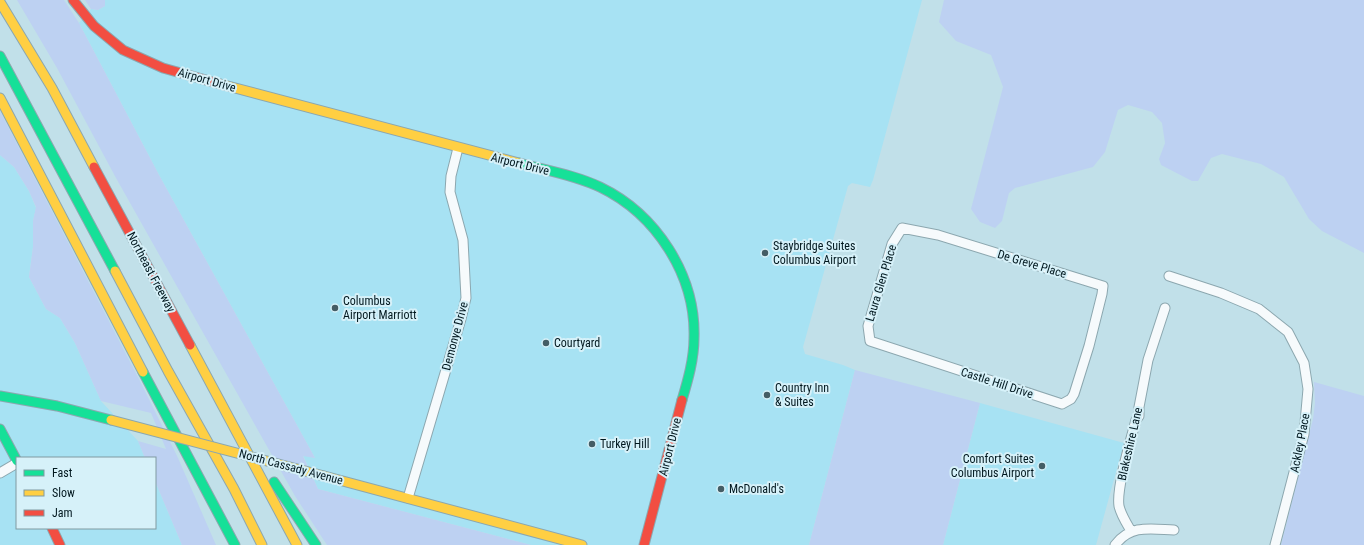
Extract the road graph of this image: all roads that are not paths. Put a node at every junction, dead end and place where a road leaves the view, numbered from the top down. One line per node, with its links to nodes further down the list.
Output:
1 (73, 0): 5 (main road, Airport Drive)
2 (0, 2): 12 (main road, Northeast Freeway)
3 (0, 56): 25 (main road)
4 (0, 98): 17 (main road)
5 (458, 148): 18 (street, Demonye Drive); 29 (main road, Airport Drive)
6 (902, 228): 9 (street, Laura Glen Place); 10 (street, De Greve Place)
7 (1169, 276): 31 (street, Ackley Place)
8 (1165, 308): 21 (street, Blakeshire Lane)
9 (870, 341): 10 (street, Castle Hill Drive)
10 (1089, 346)
11 (0, 396): 18 (main road, North Cassady Avenue, bridge)
12 (226, 414): 26 (main road, Northeast Freeway); 27 (main road)
13 (0, 429): 14 (main road)
14 (16, 460)
15 (16, 463): 16 (street)
16 (0, 473)
17 (204, 487): 23 (main road); 24 (main road)
18 (408, 498): 28 (main road, North Cassady Avenue)
19 (52, 529): 22 (main road)
20 (1174, 530): 21 (street)
21 (1131, 531): 30 (street)
22 (60, 545)
23 (224, 545)
24 (235, 545)
25 (262, 545)
26 (297, 545)
27 (316, 545)
28 (582, 545)
29 (644, 545)
30 (1115, 545)
31 (1275, 545)

